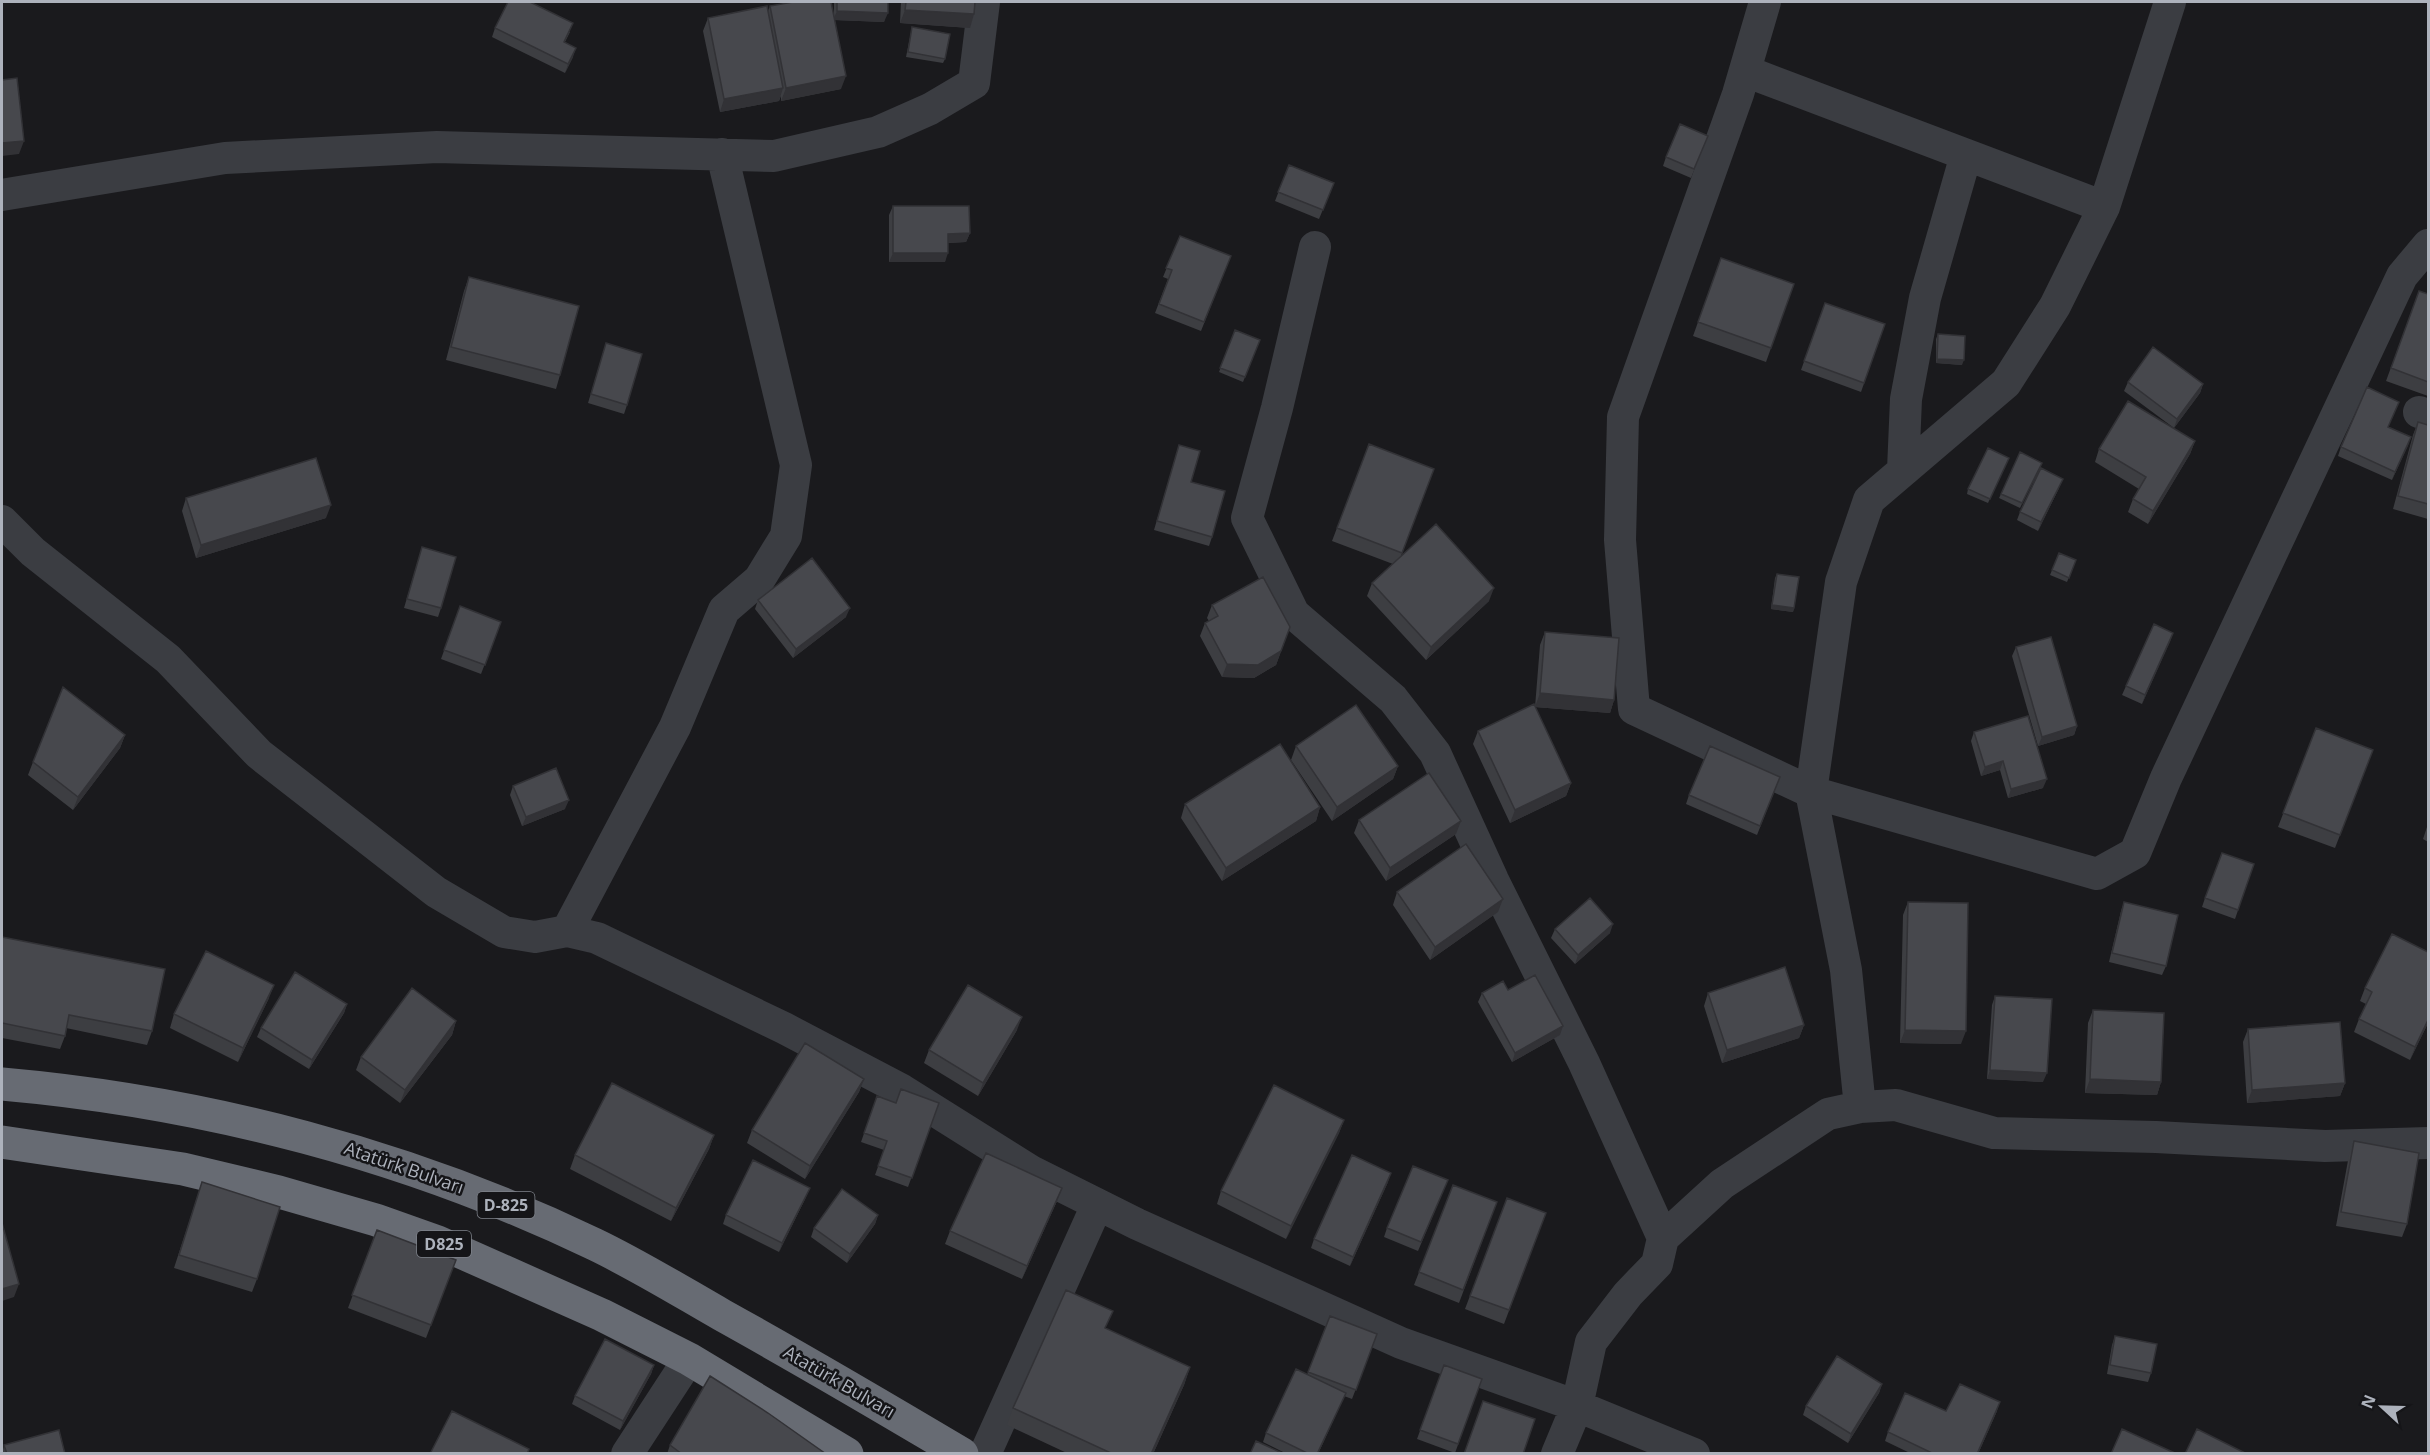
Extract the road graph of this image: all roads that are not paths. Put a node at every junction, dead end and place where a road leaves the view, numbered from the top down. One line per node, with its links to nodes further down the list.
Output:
1 (984, 2): 5 (street)
2 (1766, 2): 4 (street)
3 (2170, 2): 8 (street)
4 (1745, 71): 6 (street); 13 (street)
5 (722, 154): 7 (street); 14 (street)
6 (1966, 155): 8 (street); 11 (street)
7 (2, 195)
8 (2104, 207): 11 (street)
9 (2428, 245): 13 (street)
10 (1315, 247): 20 (street)
11 (1903, 470): 13 (street)
12 (2, 521): 14 (street)
13 (1811, 792): 16 (street)
14 (567, 931): 19 (street)
15 (2, 1084): 25 (highway, Atatürk Bulvarı / D-825)
16 (1860, 1107): 18 (street); 20 (street)
17 (2, 1142): 21 (highway, D825)
18 (2428, 1143)
19 (1097, 1205): 22 (street); 26 (street)
20 (1663, 1238): 22 (street)
21 (689, 1359): 23 (street); 24 (highway, D825)
22 (1577, 1406): 27 (street); 28 (street)
23 (627, 1454)
24 (847, 1454)
25 (963, 1454)
26 (985, 1454)
27 (1557, 1454)
28 (1694, 1454)

